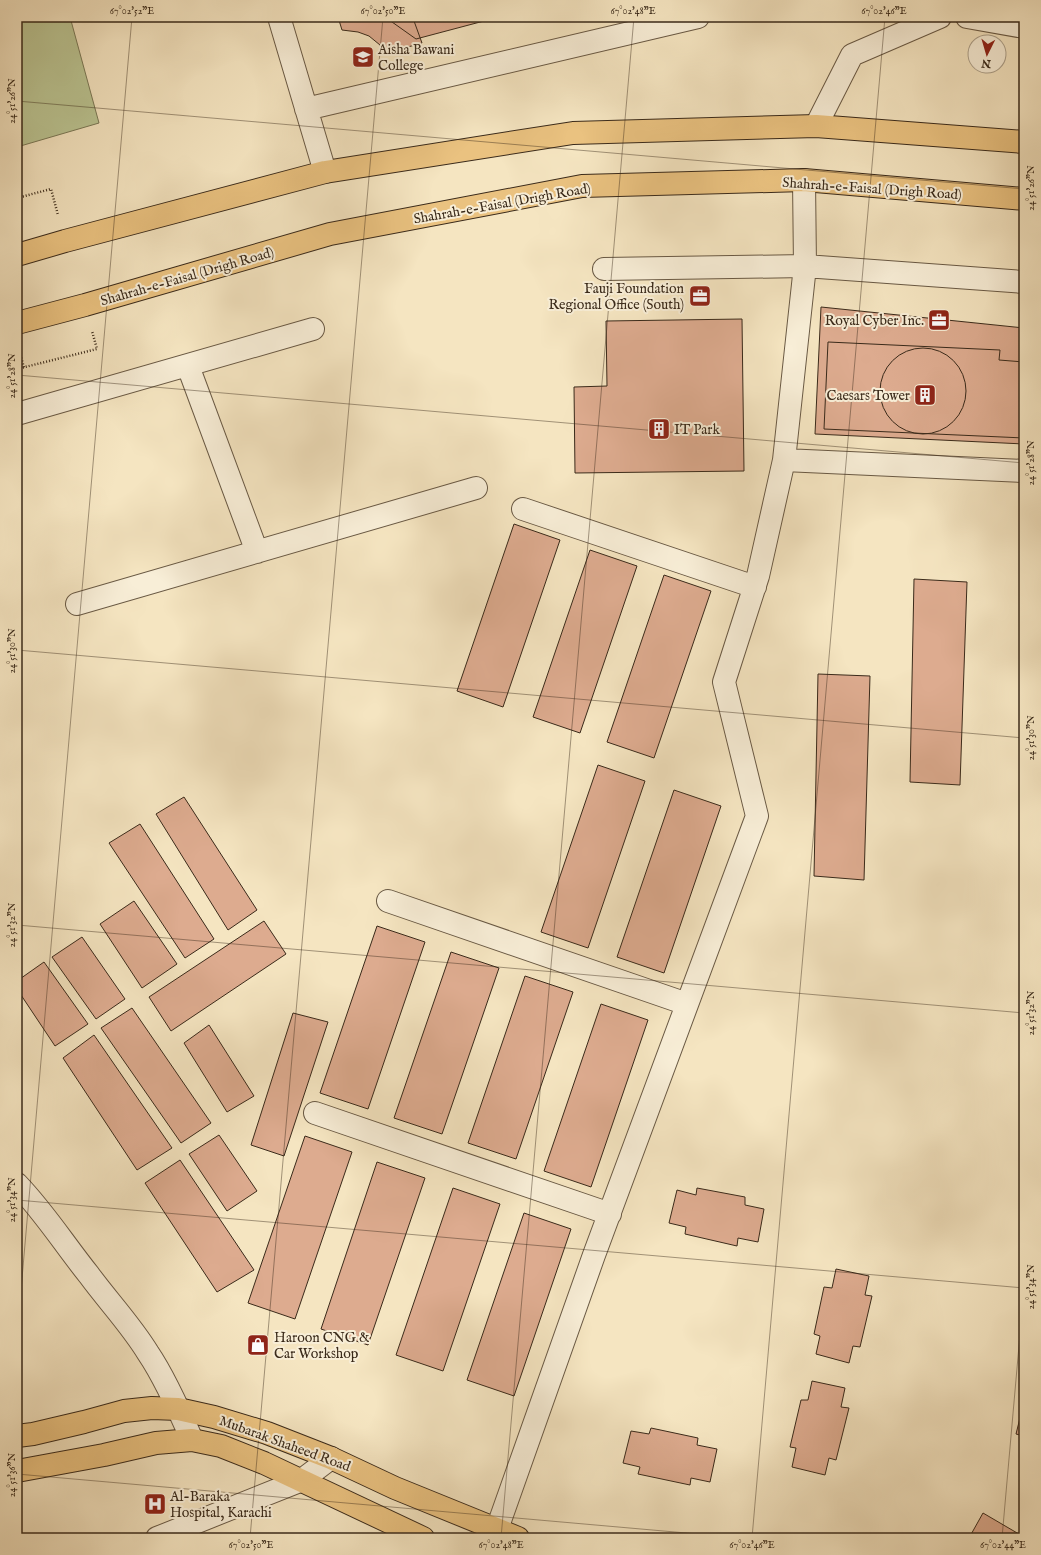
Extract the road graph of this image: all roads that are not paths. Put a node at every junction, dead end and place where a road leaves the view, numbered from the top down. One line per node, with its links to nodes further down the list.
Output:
1 (280, 17): 6 (street)
2 (698, 17): 6 (street)
3 (940, 17): 7 (street)
4 (967, 17): 5 (street)
5 (1024, 27)
6 (306, 109): 9 (street)
7 (816, 126): 8 (main road); 9 (main road)
8 (1024, 142)
9 (325, 172): 12 (main road)
10 (804, 180): 11 (main road, Shahrah-e-Faisal (Drigh Road)); 13 (street); 16 (main road, Shahrah-e-Faisal (Drigh Road))
11 (1024, 199)
12 (17, 255)
13 (805, 266): 14 (street); 15 (street); 20 (street)
14 (604, 269)
15 (1024, 282)
16 (17, 323)
17 (313, 329): 18 (street)
18 (188, 366): 19 (street); 24 (street)
19 (17, 414)
20 (784, 460): 21 (street); 25 (street)
21 (1024, 472)
22 (476, 488): 24 (street)
23 (523, 509): 25 (street)
24 (257, 552): 26 (street)
25 (755, 587): 28 (street)
26 (77, 604)
27 (388, 901): 28 (street)
28 (687, 1004): 31 (street)
29 (315, 1113): 31 (street)
30 (17, 1184): 32 (street)
31 (610, 1214): 38 (street)
32 (178, 1410): 33 (main road, Mubarak Shaheed Road); 34 (street); 35 (main road, Mubarak Shaheed Road)
33 (17, 1436)
34 (192, 1440): 36 (main road, Mubarak Shaheed Road); 37 (main road, Mubarak Shaheed Road)
35 (331, 1458): 37 (street); 38 (main road, Mubarak Shaheed Road)
36 (17, 1472)
37 (302, 1480): 39 (main road, Mubarak Shaheed Road); 40 (street)
38 (497, 1529): 41 (main road, Mubarak Shaheed Road)
39 (413, 1536)
40 (157, 1538)
41 (518, 1538)

